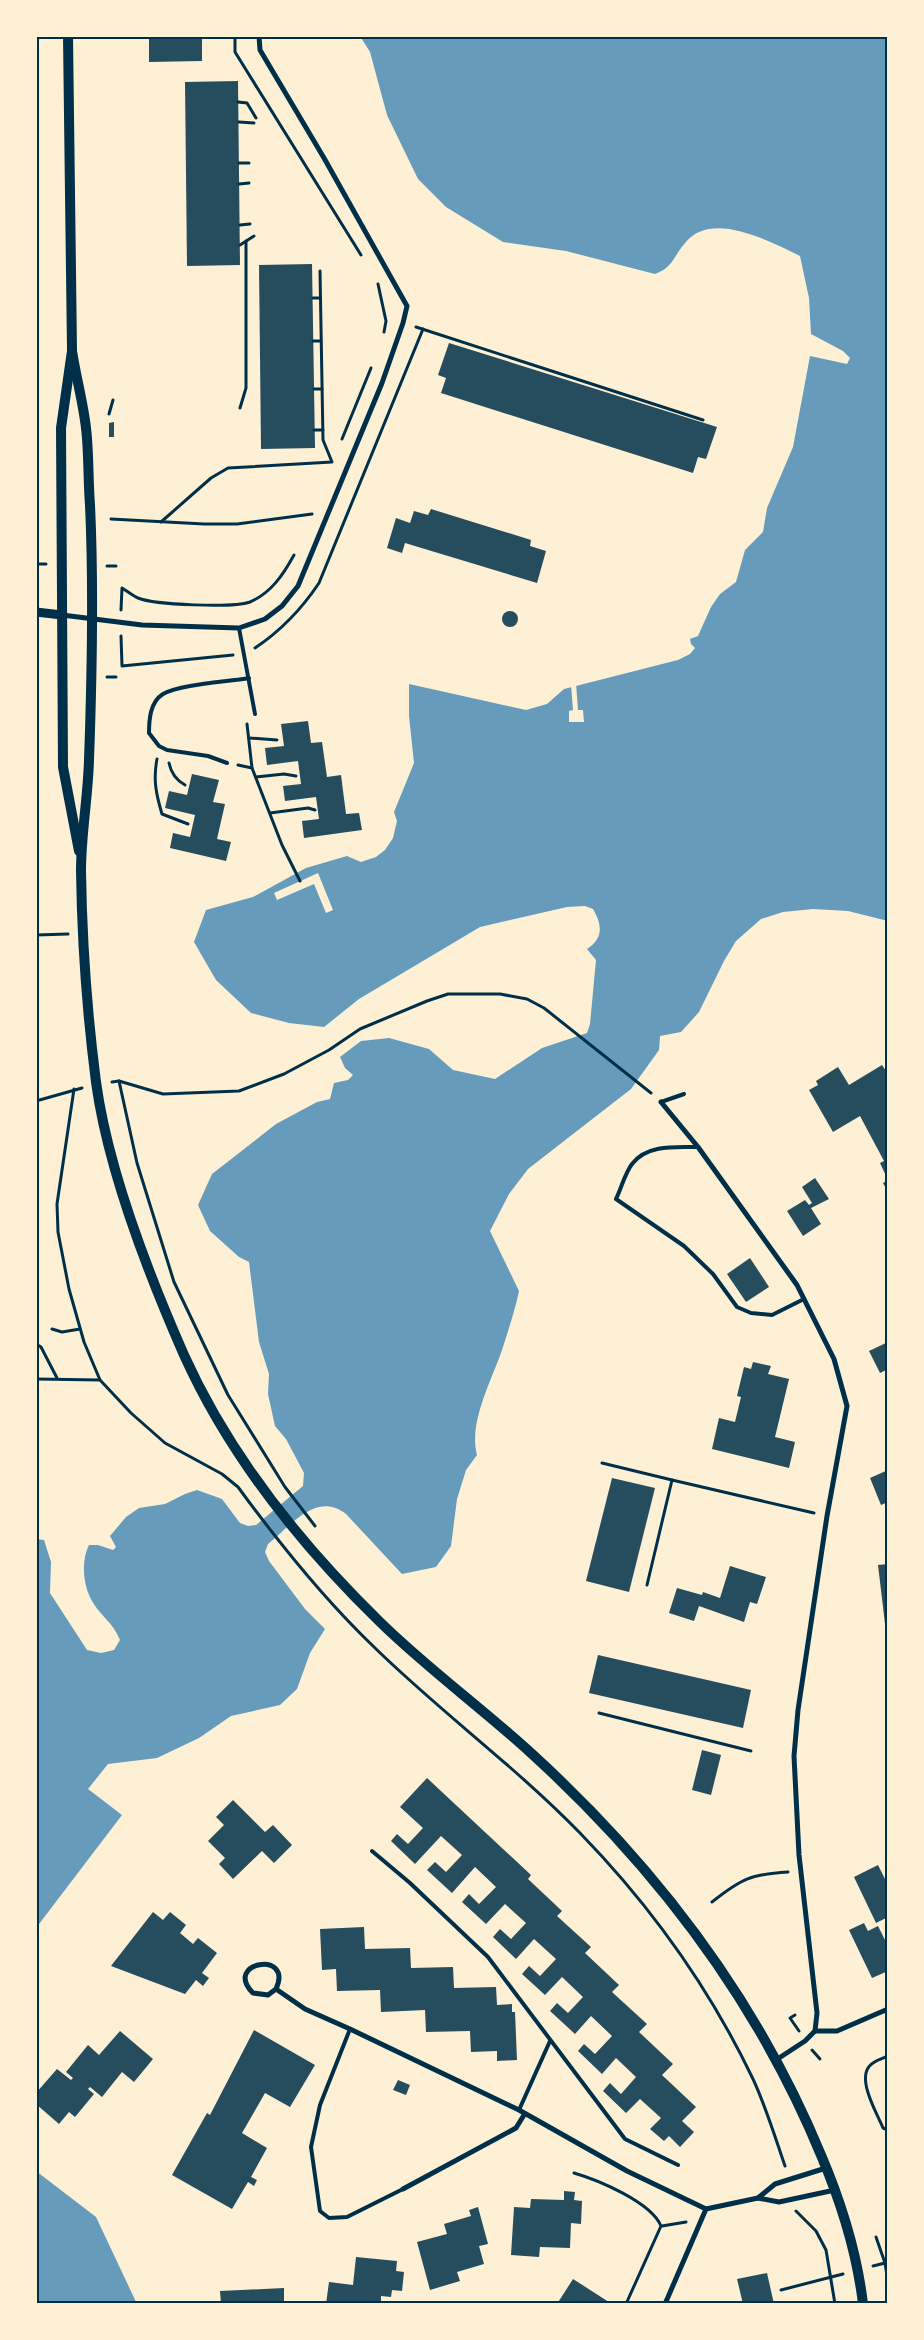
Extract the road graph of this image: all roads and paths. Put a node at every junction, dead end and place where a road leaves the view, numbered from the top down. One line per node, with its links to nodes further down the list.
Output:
1 (68, 36): 27 (main road)
2 (235, 36): 17 (path)
3 (259, 36): 23 (street)
4 (238, 102): 5 (path)
5 (256, 118)
6 (238, 122): 7 (path)
7 (254, 123)
8 (239, 163): 9 (path)
9 (249, 163)
10 (250, 183): 11 (path)
11 (239, 184)
12 (250, 224): 13 (path)
13 (240, 225)
14 (254, 236): 15 (path)
15 (246, 241): 16 (path); 32 (path)
16 (240, 245)
17 (362, 257)
18 (320, 271): 21 (path)
19 (377, 282): 22 (path)
20 (313, 298): 21 (path)
21 (320, 298): 26 (path)
22 (386, 321): 23 (path); 24 (path)
23 (403, 323): 34 (path); 51 (street)
24 (383, 335)
25 (313, 341): 26 (path)
26 (321, 341): 30 (path)
27 (72, 351): 49 (main road); 50 (main road)
28 (374, 360): 37 (path)
29 (314, 388): 30 (path)
30 (322, 388): 36 (path)
31 (113, 400): 33 (path)
32 (240, 408)
33 (109, 414)
34 (703, 420)
35 (314, 430): 36 (path)
36 (323, 430): 39 (path)
37 (340, 443)
38 (336, 453): 39 (path)
39 (332, 462): 40 (path); 44 (path)
40 (329, 471)
41 (316, 506): 42 (path)
42 (312, 514): 44 (path); 45 (path)
43 (111, 519): 44 (path)
44 (161, 522)
45 (309, 522)
46 (295, 553): 47 (path)
47 (122, 588)
48 (36, 612): 49 (street)
49 (62, 615): 50 (street); 66 (main road)
50 (91, 619): 51 (street); 66 (main road)
51 (239, 628): 52 (lane)
52 (249, 678): 53 (lane); 57 (lane)
53 (255, 714)
54 (246, 717): 55 (path)
55 (249, 738): 56 (path); 61 (path)
56 (277, 740)
57 (159, 746): 58 (lane); 65 (path)
58 (167, 750): 59 (lane); 62 (path)
59 (227, 764)
60 (296, 776): 61 (path)
61 (256, 778): 64 (path)
62 (185, 785)
63 (315, 810): 64 (path)
64 (270, 813): 67 (path)
65 (188, 824)
66 (81, 864): 68 (main road)
67 (300, 881)
68 (83, 933): 69 (path); 100 (main road)
69 (36, 935)
70 (647, 1089): 85 (path)
71 (684, 1094): 73 (lane)
72 (36, 1101): 77 (path)
73 (661, 1102): 74 (street)
74 (698, 1147): 75 (street); 75 (lane)
75 (804, 1299): 84 (street)
76 (52, 1329): 77 (path)
77 (80, 1329): 81 (path)
78 (36, 1344): 79 (path)
79 (56, 1378): 80 (path); 81 (path)
80 (36, 1379)
81 (100, 1380): 107 (path)
82 (602, 1463): 83 (path)
83 (672, 1480): 84 (path); 86 (path)
84 (827, 1516): 90 (street)
85 (315, 1526)
86 (647, 1584)
87 (599, 1713): 88 (path)
88 (751, 1751)
89 (372, 1851): 98 (lane)
90 (800, 1871): 91 (path); 97 (street)
91 (712, 1902)
92 (276, 1989): 92 (street); 96 (street)
93 (888, 2009): 97 (street)
94 (795, 2015): 95 (path)
95 (790, 2018)
96 (350, 2029): 101 (street); 108 (lane)
97 (816, 2031): 100 (street)
98 (550, 2041): 101 (lane); 104 (lane)
99 (888, 2056): 103 (path)
100 (776, 2060): 105 (main road)
101 (519, 2110): 102 (street)
102 (524, 2115): 108 (street); 112 (street)
103 (888, 2130)
104 (678, 2165)
105 (826, 2168): 107 (street); 109 (main road)
106 (574, 2173): 114 (path)
107 (789, 2180): 110 (street)
108 (403, 2189)
109 (835, 2190): 111 (street); 122 (main road)
110 (758, 2198): 111 (street); 112 (street)
111 (794, 2200): 116 (path)
112 (706, 2209): 120 (street)
113 (686, 2222): 114 (path)
114 (661, 2226): 119 (path)
115 (876, 2237): 117 (path)
116 (831, 2277): 118 (path); 121 (path)
117 (888, 2282)
118 (781, 2290)
119 (626, 2304)
120 (665, 2304)
121 (835, 2304)
122 (863, 2304)

